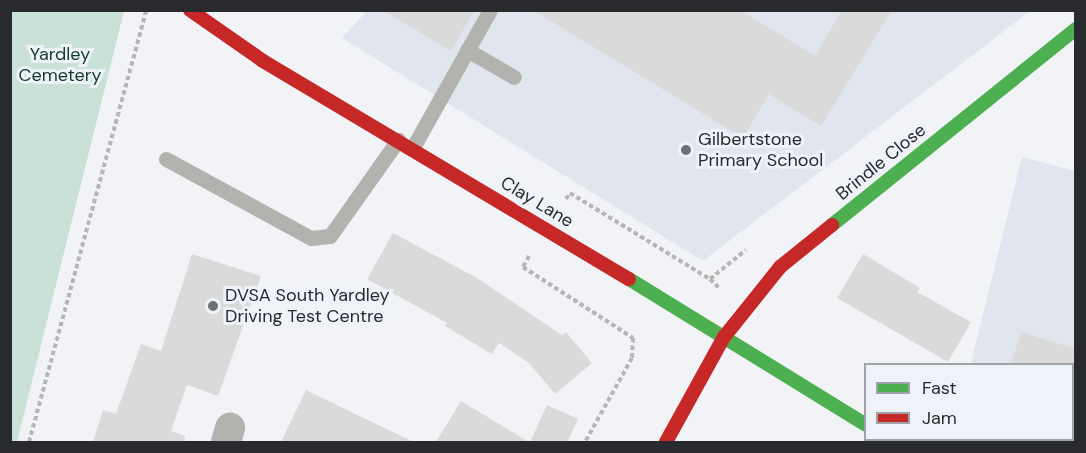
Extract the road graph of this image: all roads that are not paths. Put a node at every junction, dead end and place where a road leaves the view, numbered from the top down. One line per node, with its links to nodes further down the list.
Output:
1 (190, 10): 6 (street, Clay Lane)
2 (490, 10): 4 (lane)
3 (1076, 29): 9 (street, Brindle Close)
4 (467, 50): 5 (lane); 7 (lane)
5 (514, 77)
6 (398, 140): 7 (street, Clay Lane); 8 (lane)
7 (412, 149): 9 (street, Clay Lane)
8 (166, 159)
9 (724, 337): 10 (street, Clay Lane); 11 (street, Brindle Close)
10 (864, 423)
11 (666, 442)

